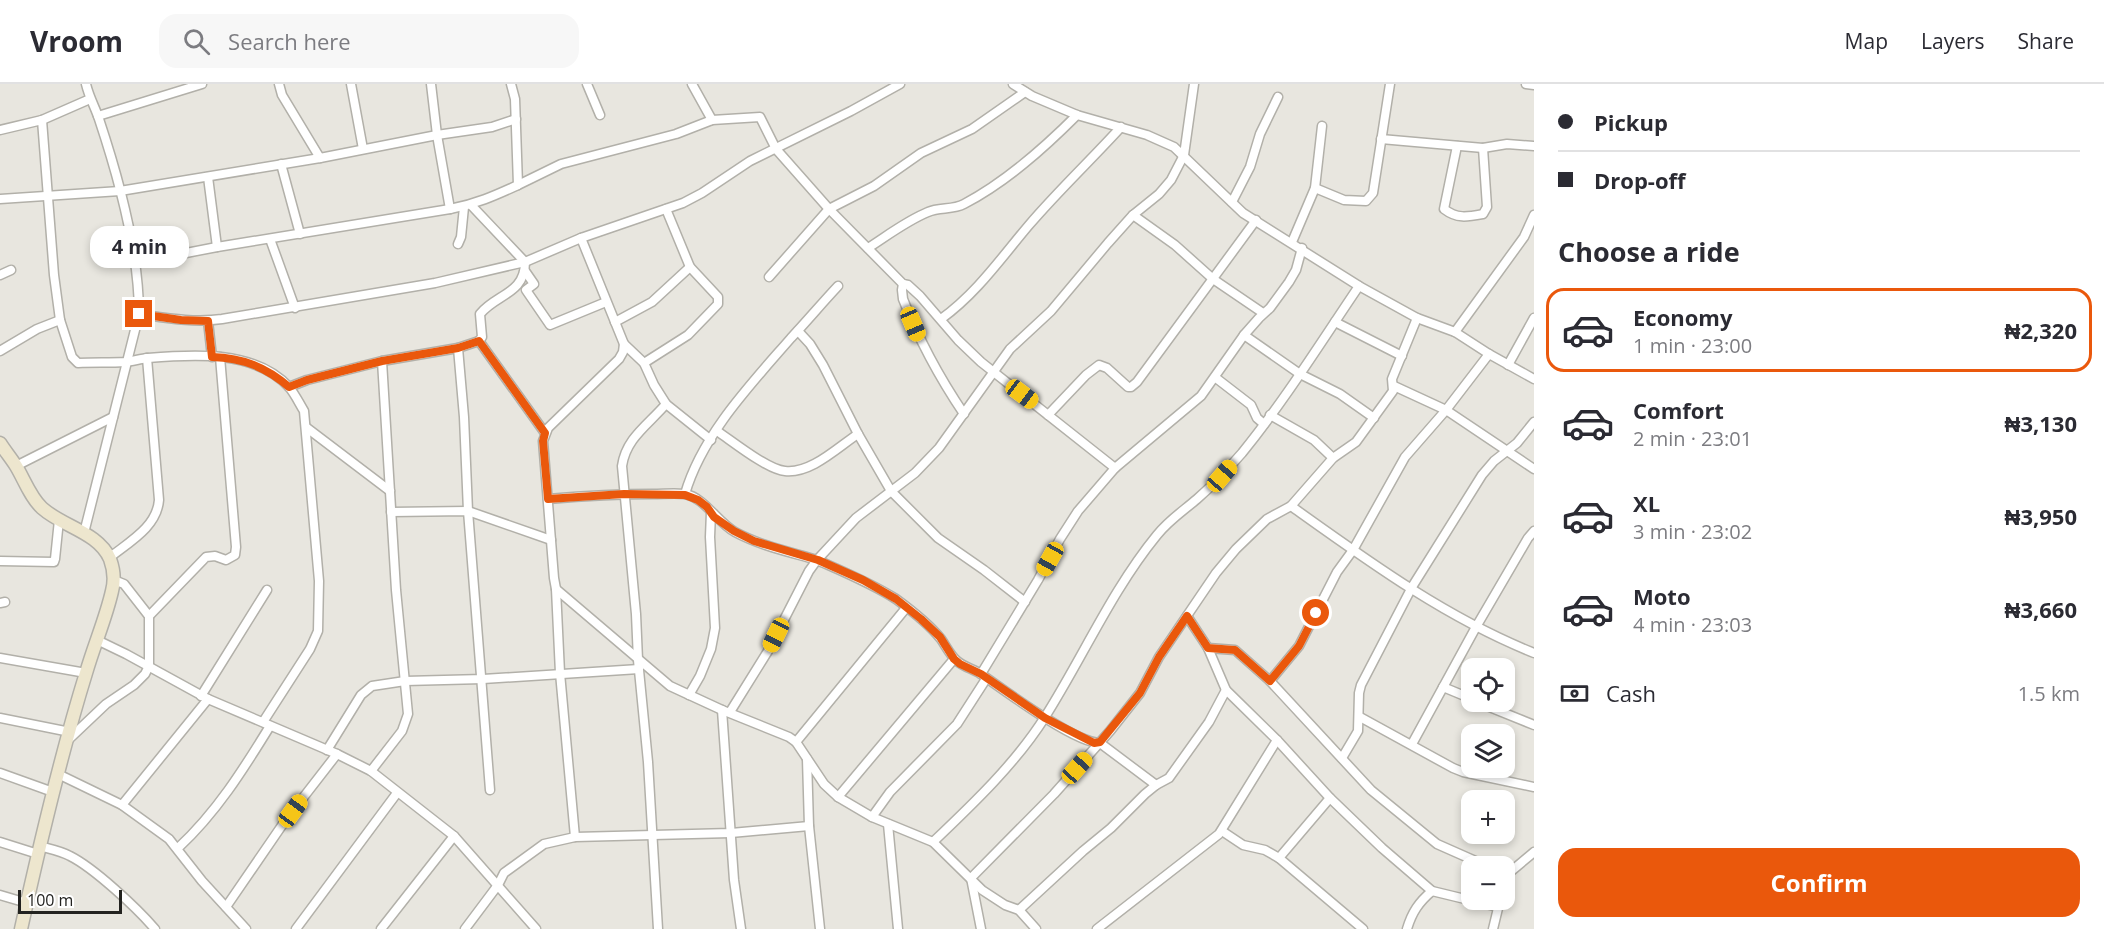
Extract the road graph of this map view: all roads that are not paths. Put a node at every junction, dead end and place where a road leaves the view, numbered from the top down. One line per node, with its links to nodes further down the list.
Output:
1 (86, 84): 17 (street)
2 (202, 84): 20 (street)
3 (279, 84): 35 (street)
4 (351, 84): 33 (street)
5 (430, 84): 27 (street)
6 (511, 84): 21 (street)
7 (586, 84): 18 (street)
8 (692, 84): 23 (street)
9 (900, 84): 31 (street)
10 (1013, 84): 15 (street)
11 (1194, 84): 34 (street)
12 (1390, 84): 28 (street)
13 (1526, 84): 14 (street)
14 (1534, 85)
15 (1025, 92): 19 (street); 47 (street)
16 (1278, 97): 43 (street)
17 (90, 99): 20 (street); 22 (street)
18 (600, 115)
19 (1077, 115): 25 (street); 58 (street)
20 (99, 116): 40 (street)
21 (516, 119): 27 (street); 38 (street)
22 (42, 120): 26 (street); 41 (street)
23 (712, 120): 31 (street); 38 (street)
24 (1322, 126): 39 (street)
25 (1121, 128): 34 (street); 75 (street)
26 (0, 130)
27 (437, 135): 33 (street); 45 (street)
28 (1381, 139): 29 (street); 39 (street)
29 (1457, 146): 32 (street); 32 (street)
30 (1534, 146): 32 (street)
31 (776, 148): 46 (street); 47 (street)
32 (1483, 148)
33 (363, 150): 35 (street)
34 (1184, 155): 43 (street); 48 (street)
35 (320, 158): 36 (street)
36 (281, 164): 37 (street); 51 (street)
37 (208, 177): 40 (street); 56 (street)
38 (518, 185): 44 (street)
39 (1315, 188): 54 (street)
40 (120, 191): 41 (street); 59 (street)
41 (48, 195): 42 (street); 76 (street)
42 (0, 199)
43 (1232, 202): 50 (street)
44 (467, 206): 45 (street); 55 (street); 60 (street)
45 (450, 209): 51 (street)
46 (666, 209): 52 (street); 61 (street)
47 (829, 209): 58 (street); 64 (street)
48 (1133, 215): 65 (street); 95 (street)
49 (1534, 215): 81 (street)
50 (1256, 220): 54 (street); 65 (street)
51 (300, 234): 53 (street)
52 (581, 238): 60 (street); 69 (street)
53 (270, 239): 56 (street); 70 (street)
54 (1292, 242): 57 (street)
55 (458, 244)
56 (217, 247): 59 (street)
57 (1302, 248): 67 (street); 71 (street)
58 (868, 249): 66 (street)
59 (135, 263): 72 (street)
60 (525, 266): 69 (street); 70 (street); 83 (street)
61 (690, 267): 78 (street); 93 (street)
62 (11, 270): 63 (street)
63 (0, 275)
64 (769, 277)
65 (1213, 279): 71 (street); 104 (street)
66 (903, 284): 75 (street); 103 (street)
67 (1359, 285): 73 (street); 79 (street)
68 (838, 286): 80 (street)
69 (606, 302): 78 (street)
70 (295, 308): 77 (street)
71 (1263, 313): 82 (street)
72 (139, 314): 77 (street); 92 (street)
73 (1417, 318): 81 (street); 88 (street)
74 (1534, 318): 94 (street)
75 (941, 319): 95 (street)
76 (60, 320): 86 (street); 92 (street)
77 (208, 321): 89 (street)
78 (615, 322): 84 (street)
79 (1335, 322): 88 (street); 96 (street)
80 (798, 331): 111 (street); 113 (street)
81 (1455, 332): 87 (street)
82 (1244, 335): 96 (street); 97 (street)
83 (479, 341): 85 (street); 112 (street)
84 (624, 344): 93 (street); 112 (street)
85 (458, 348): 91 (street); 127 (street)
86 (0, 351)
87 (1489, 354): 94 (street); 102 (street)
88 (1402, 356): 99 (street)
89 (216, 357): 90 (street); 100 (street); 144 (street)
90 (147, 358): 92 (street); 135 (street)
91 (382, 361): 100 (street); 121 (street)
92 (126, 362): 106 (street)
93 (644, 363): 101 (street)
94 (1508, 365): 98 (street)
95 (993, 372): 103 (street); 104 (street)
96 (1300, 374): 105 (street); 107 (street)
97 (1215, 378): 109 (street); 119 (street)
98 (1534, 379)
99 (1394, 386): 102 (street); 107 (street)
100 (289, 387): 110 (street)
101 (666, 404): 114 (street); 123 (street)
102 (1446, 410): 116 (street); 134 (street)
103 (964, 414): 122 (street)
104 (1048, 415): 119 (street)
105 (1270, 415): 109 (street); 117 (street)
106 (113, 417): 118 (street); 132 (street)
107 (1374, 418): 117 (street)
108 (1534, 422): 116 (street)
109 (1264, 424): 169 (street)
110 (307, 428): 121 (street); 170 (street)
111 (717, 431): 113 (street); 114 (street)
112 (545, 433): 125 (street)
113 (858, 434): 122 (street)
114 (711, 440): 124 (street)
115 (0, 443): 118 (street)
116 (1505, 451): 120 (street); 139 (street)
117 (1333, 458): 126 (street)
118 (16, 466): 130 (street)
119 (1115, 468): 142 (street)
120 (1534, 469)
121 (390, 491): 128 (street)
122 (891, 491): 136 (street); 142 (street)
123 (624, 494): 124 (street); 125 (street); 152 (street)
124 (685, 495): 129 (street)
125 (548, 499): 133 (street)
126 (1292, 506): 134 (street); 145 (street)
127 (468, 511): 128 (street); 133 (street); 157 (street)
128 (391, 512): 158 (street)
129 (711, 512): 136 (street); 163 (street)
130 (59, 520): 132 (street); 137 (street)
131 (1534, 531): 146 (street)
132 (84, 533): 135 (street)
133 (551, 540): 140 (street)
134 (1353, 550): 139 (street); 159 (street)
135 (109, 558): 138 (street)
136 (818, 560): 143 (street); 165 (street)
137 (0, 561)
138 (114, 580): 144 (street); 147 (street)
139 (1412, 587): 146 (street); 167 (street)
140 (556, 589): 152 (street); 155 (street)
141 (267, 590): 164 (street)
142 (1025, 602): 156 (street)
143 (906, 608): 151 (street); 174 (street)
144 (149, 616): 153 (street)
145 (1187, 616): 148 (street); 175 (street)
146 (1476, 627): 149 (street); 160 (street)
147 (97, 640): 153 (street); 154 (street)
148 (1208, 648): 159 (street); 161 (street)
149 (1534, 653)
150 (0, 658): 154 (street)
151 (954, 659): 156 (street); 189 (street)
152 (638, 664): 155 (street); 163 (street); 198 (street)
153 (150, 666): 164 (street); 172 (street)
154 (86, 673): 172 (street)
155 (560, 673): 157 (street); 199 (street)
156 (983, 676): 169 (street); 192 (street)
157 (483, 679): 158 (street); 186 (street)
158 (405, 681): 177 (street); 181 (street)
159 (1270, 681): 180 (street)
160 (1443, 687): 162 (street); 176 (street)
161 (1226, 690): 173 (street); 184 (street)
162 (1461, 694)
163 (689, 695): 165 (street)
164 (205, 698): 170 (street); 191 (street)
165 (726, 711): 174 (street); 196 (street)
166 (1502, 712): 171 (street)
167 (1360, 717): 176 (street); 180 (street)
168 (0, 718): 172 (street)
169 (1045, 718): 175 (street); 201 (street)
170 (267, 724): 177 (street); 202 (street)
171 (1534, 725)
172 (68, 736): 183 (street)
173 (1276, 740): 190 (street); 195 (street)
174 (796, 742): 179 (street)
175 (1100, 742): 184 (street); 208 (street)
176 (1412, 744): 185 (street)
177 (327, 750): 178 (street)
178 (338, 754): 181 (street); 214 (street)
179 (806, 758): 189 (street); 194 (street)
180 (1342, 758): 205 (street)
181 (371, 771): 188 (street)
182 (0, 773): 187 (street)
183 (58, 774): 187 (street); 191 (street)
184 (1156, 785): 215 (street)
185 (1534, 787)
186 (490, 790)
187 (53, 792): 203 (street)
188 (397, 793): 197 (street); 220 (street)
189 (838, 797): 192 (street)
190 (1330, 798): 206 (street); 210 (street)
191 (122, 805): 202 (street)
192 (872, 817): 193 (street)
193 (888, 824): 201 (street); 227 (street)
194 (808, 826): 196 (street); 226 (street)
195 (1222, 831): 206 (street); 230 (street)
196 (731, 833): 198 (street); 225 (street)
197 (454, 836): 209 (street); 221 (street)
198 (652, 836): 199 (street); 224 (street)
199 (575, 837): 209 (street)
200 (0, 842): 203 (street)
201 (933, 842): 208 (street)
202 (178, 848): 214 (street)
203 (39, 850): 213 (street); 218 (street)
204 (1534, 852): 207 (street)
205 (1462, 856)
206 (1279, 858): 231 (street)
207 (1515, 868)
208 (971, 878): 215 (street); 228 (street)
209 (498, 885): 222 (street); 223 (street)
210 (1432, 891): 212 (street); 232 (street)
211 (0, 895): 213 (street)
212 (1461, 896)
213 (27, 903): 217 (street)
214 (226, 907): 219 (street)
215 (1019, 910): 229 (street)
216 (1497, 910): 233 (street)
217 (21, 929)
218 (155, 929)
219 (246, 929)
220 (296, 929)
221 (381, 929)
222 (465, 929)
223 (536, 929)
224 (658, 929)
225 (741, 929)
226 (819, 929)
227 (898, 929)
228 (981, 929)
229 (1036, 929)
230 (1097, 929)
231 (1363, 929)
232 (1407, 929)
233 (1493, 929)

